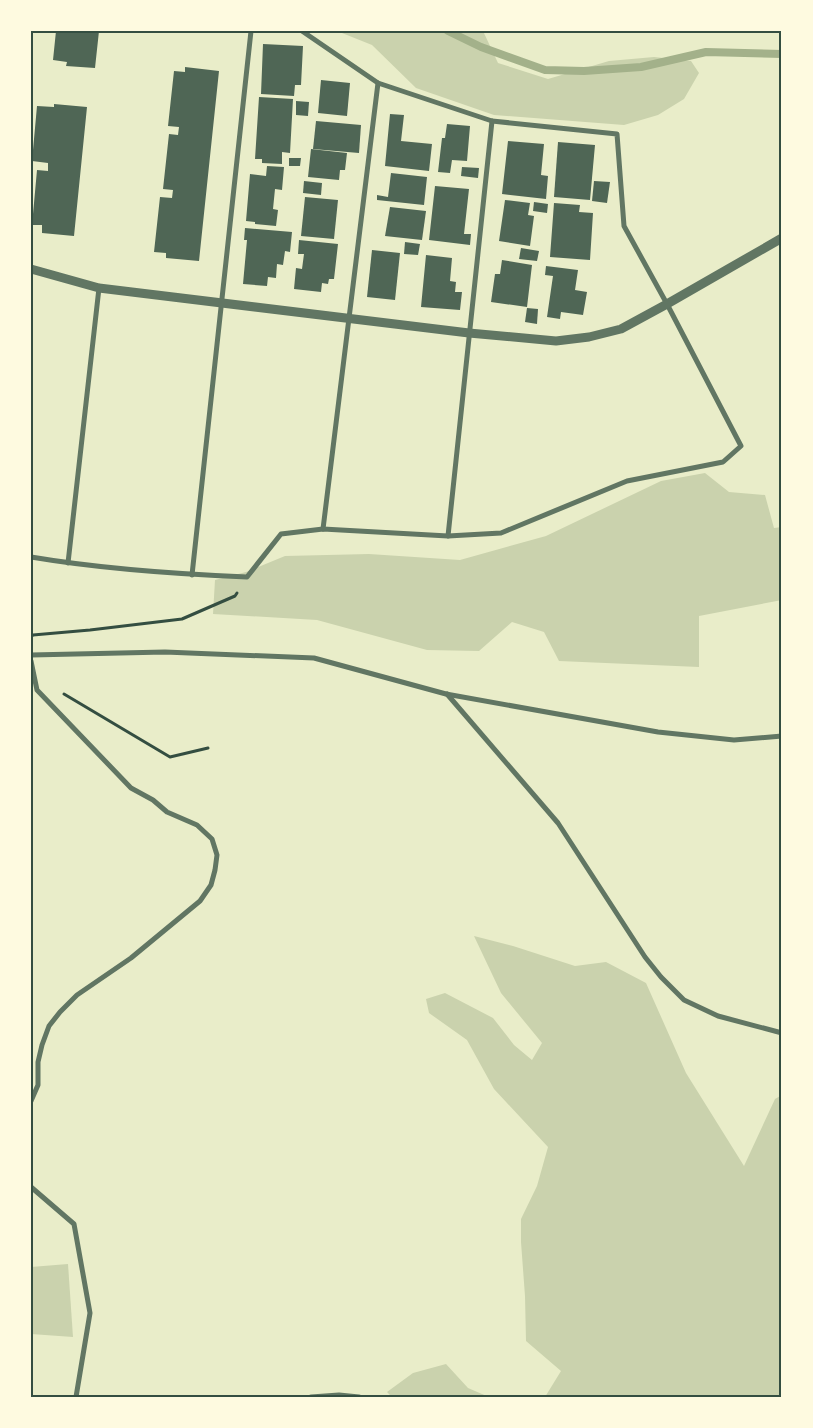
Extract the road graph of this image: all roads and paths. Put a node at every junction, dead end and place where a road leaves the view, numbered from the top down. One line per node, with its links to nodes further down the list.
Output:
1 (251, 31): 8 (street)
2 (302, 31): 3 (street)
3 (378, 83): 4 (street); 10 (street)
4 (492, 121): 9 (street); 11 (street)
5 (782, 238): 9 (street)
6 (31, 269): 7 (street)
7 (99, 288): 8 (street); 15 (street)
8 (221, 303): 10 (street); 16 (street)
9 (667, 304): 11 (street); 13 (street)
10 (348, 318): 11 (street); 12 (street)
11 (469, 333): 13 (street)
12 (323, 529): 13 (street); 17 (street)
13 (448, 536)
14 (31, 557): 15 (street)
15 (68, 563): 16 (street)
16 (192, 575): 17 (street)
17 (247, 577): 18 (path)
18 (31, 637)
19 (31, 655): 22 (street)
20 (31, 661): 21 (street)
21 (37, 690): 24 (path); 26 (street)
22 (446, 694): 23 (street); 25 (street)
23 (782, 736)
24 (208, 748)
25 (782, 1033)
26 (31, 1101)
27 (31, 1187): 28 (street)
28 (76, 1397)
29 (311, 1397): 30 (street)
30 (359, 1397)

